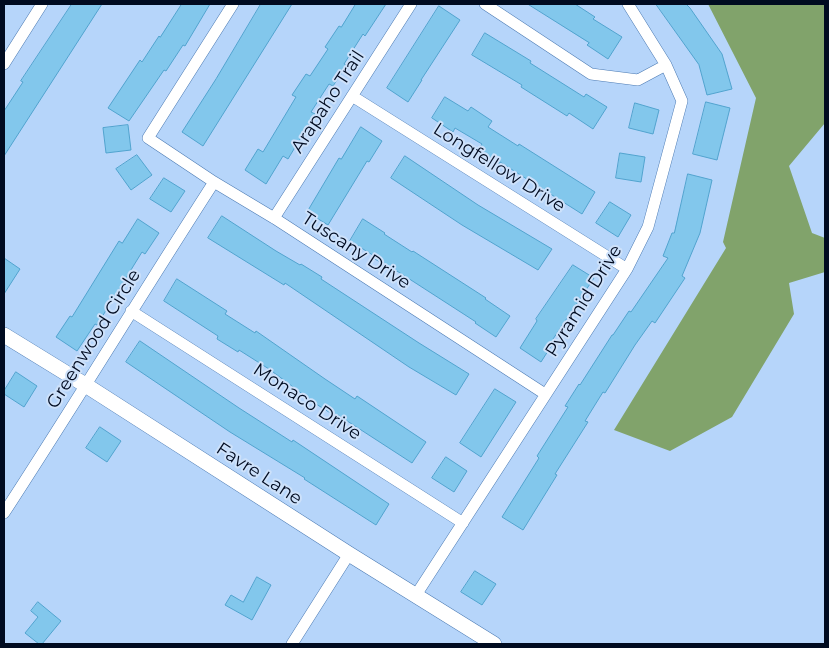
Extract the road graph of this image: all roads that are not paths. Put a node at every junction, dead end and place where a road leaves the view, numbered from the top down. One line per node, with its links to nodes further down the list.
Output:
1 (42, 4): 6 (street)
2 (233, 4): 9 (street, Tuscany Drive)
3 (411, 4): 8 (street, Arapaho Trail)
4 (485, 4): 7 (street)
5 (628, 4): 7 (street, Pyramid Drive)
6 (4, 64)
7 (666, 65): 11 (street, Pyramid Drive)
8 (352, 96): 10 (street, Arapaho Trail); 11 (street, Longfellow Drive)
9 (214, 182): 10 (street, Tuscany Drive); 12 (street, Greenwood Circle)
10 (274, 218): 15 (street, Tuscany Drive)
11 (627, 270): 15 (street, Pyramid Drive)
12 (131, 311): 14 (street, Greenwood Circle); 17 (street, Monaco Drive)
13 (4, 335): 14 (street, Favre Lane)
14 (87, 386): 16 (street, Greenwood Circle); 18 (street, Favre Lane)
15 (545, 394): 17 (street, Pyramid Drive)
16 (4, 514)
17 (463, 523): 19 (street, Pyramid Drive)
18 (349, 554): 19 (street, Favre Lane); 20 (street)
19 (416, 595): 21 (street, Favre Lane)
20 (292, 644)
21 (494, 644)

